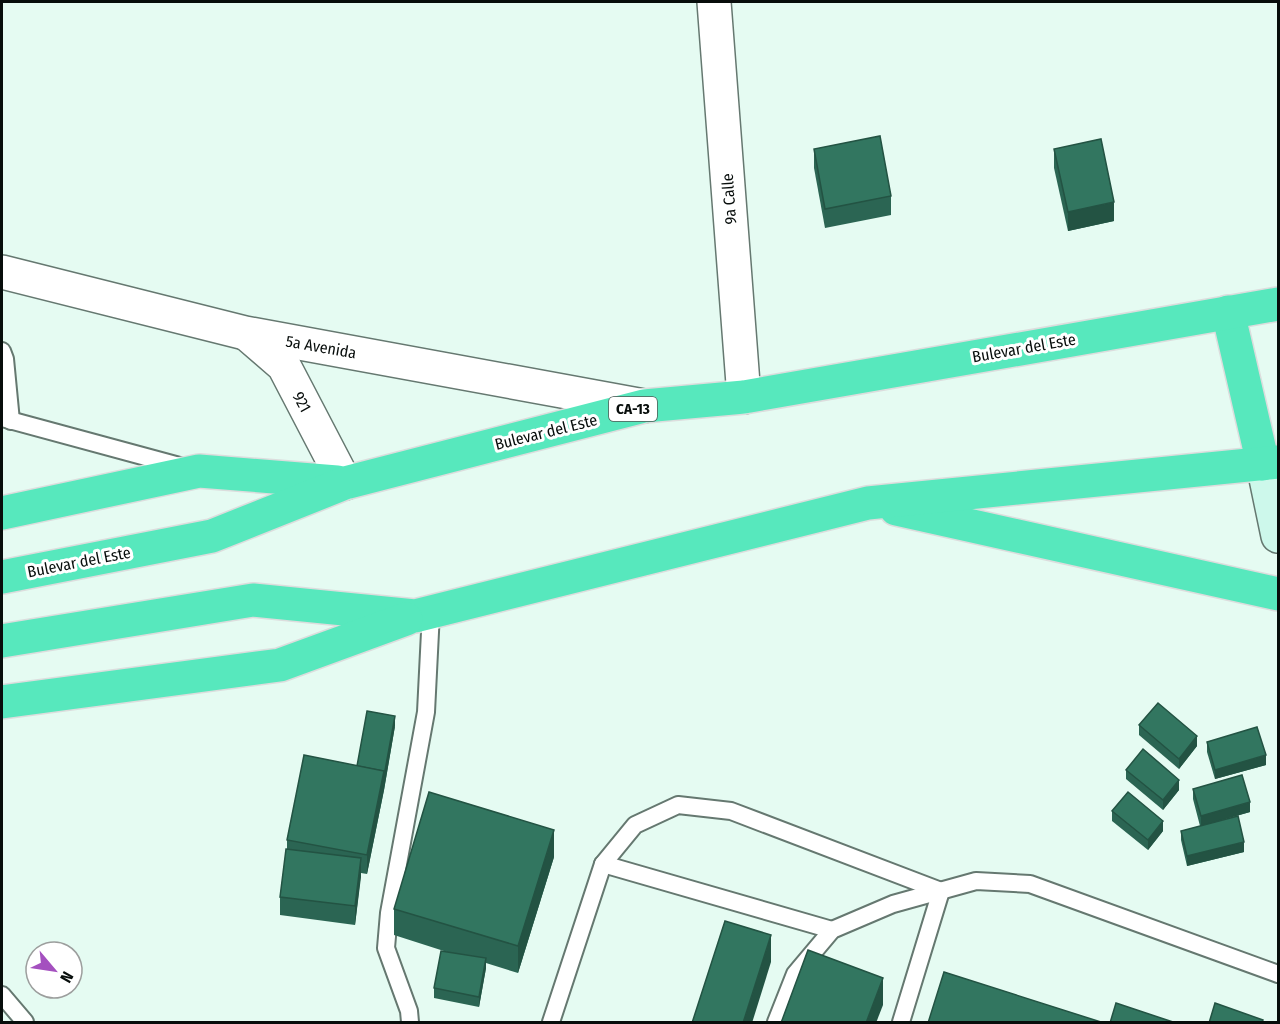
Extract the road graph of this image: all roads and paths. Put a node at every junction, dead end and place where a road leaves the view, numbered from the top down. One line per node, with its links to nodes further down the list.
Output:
1 (714, 2): 7 (street, 9a Calle)
2 (2, 272): 5 (street, 5a Avenida)
3 (1278, 303): 4 (highway, Bulevar del Este / CA-13)
4 (1228, 312): 7 (highway, Bulevar del Este / CA-13); 10 (highway)
5 (246, 333): 8 (street, 5a Avenida); 12 (street, 921)
6 (2, 351): 9 (lane)
7 (744, 397): 8 (highway, Bulevar del Este / CA-13)
8 (644, 406): 12 (highway, Bulevar del Este / CA-13)
9 (6, 420): 11 (lane)
10 (1270, 463): 13 (highway); 15 (main road)
11 (199, 471): 12 (highway); 14 (highway)
12 (345, 483): 16 (highway, Bulevar del Este / CA-13)
13 (868, 503): 17 (highway); 18 (highway)
14 (2, 513)
15 (1278, 536)
16 (2, 577)
17 (1278, 594)
18 (423, 614): 19 (highway); 20 (highway); 27 (lane)
19 (2, 641)
20 (2, 702)
21 (603, 864): 22 (lane); 23 (lane); 28 (lane)
22 (941, 891): 23 (lane); 24 (lane); 30 (lane)
23 (832, 930): 29 (lane)
24 (1278, 974)
25 (2, 994): 26 (lane)
26 (25, 1023)
27 (410, 1023)
28 (551, 1023)
29 (776, 1023)
30 (901, 1023)

